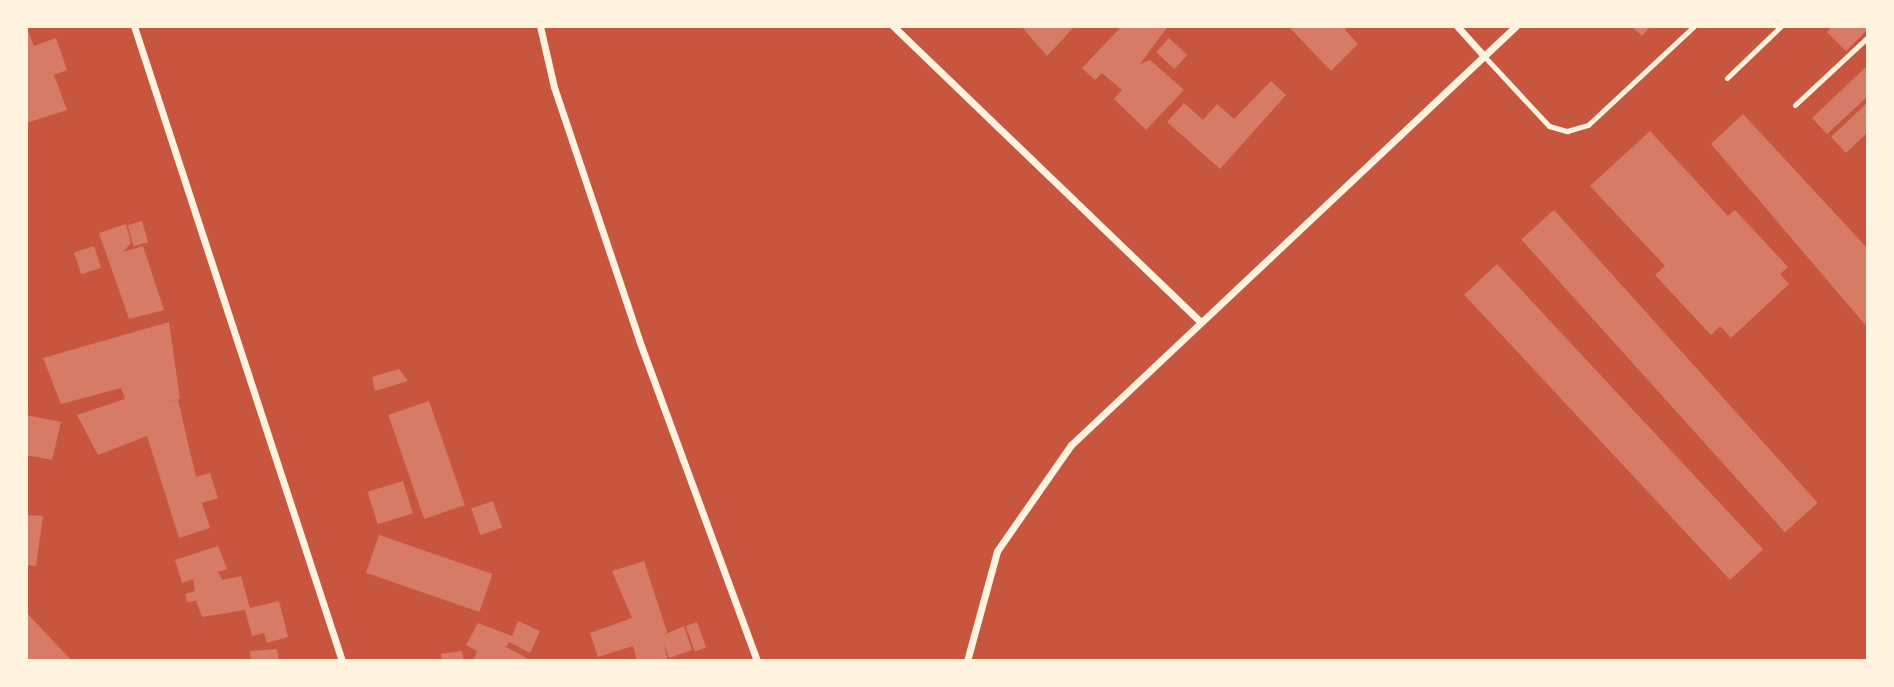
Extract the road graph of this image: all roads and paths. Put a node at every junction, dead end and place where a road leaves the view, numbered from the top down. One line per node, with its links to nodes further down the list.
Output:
1 (134, 26): 13 (street)
2 (540, 26): 14 (street)
3 (894, 26): 12 (street)
4 (1457, 26): 9 (street)
5 (1516, 26): 9 (street)
6 (1695, 26): 9 (lane)
7 (1781, 26): 10 (lane)
8 (1868, 37): 11 (lane)
9 (1483, 55): 12 (street)
10 (1727, 78)
11 (1795, 105)
12 (1200, 321): 15 (street)
13 (342, 661)
14 (757, 661)
15 (967, 661)

